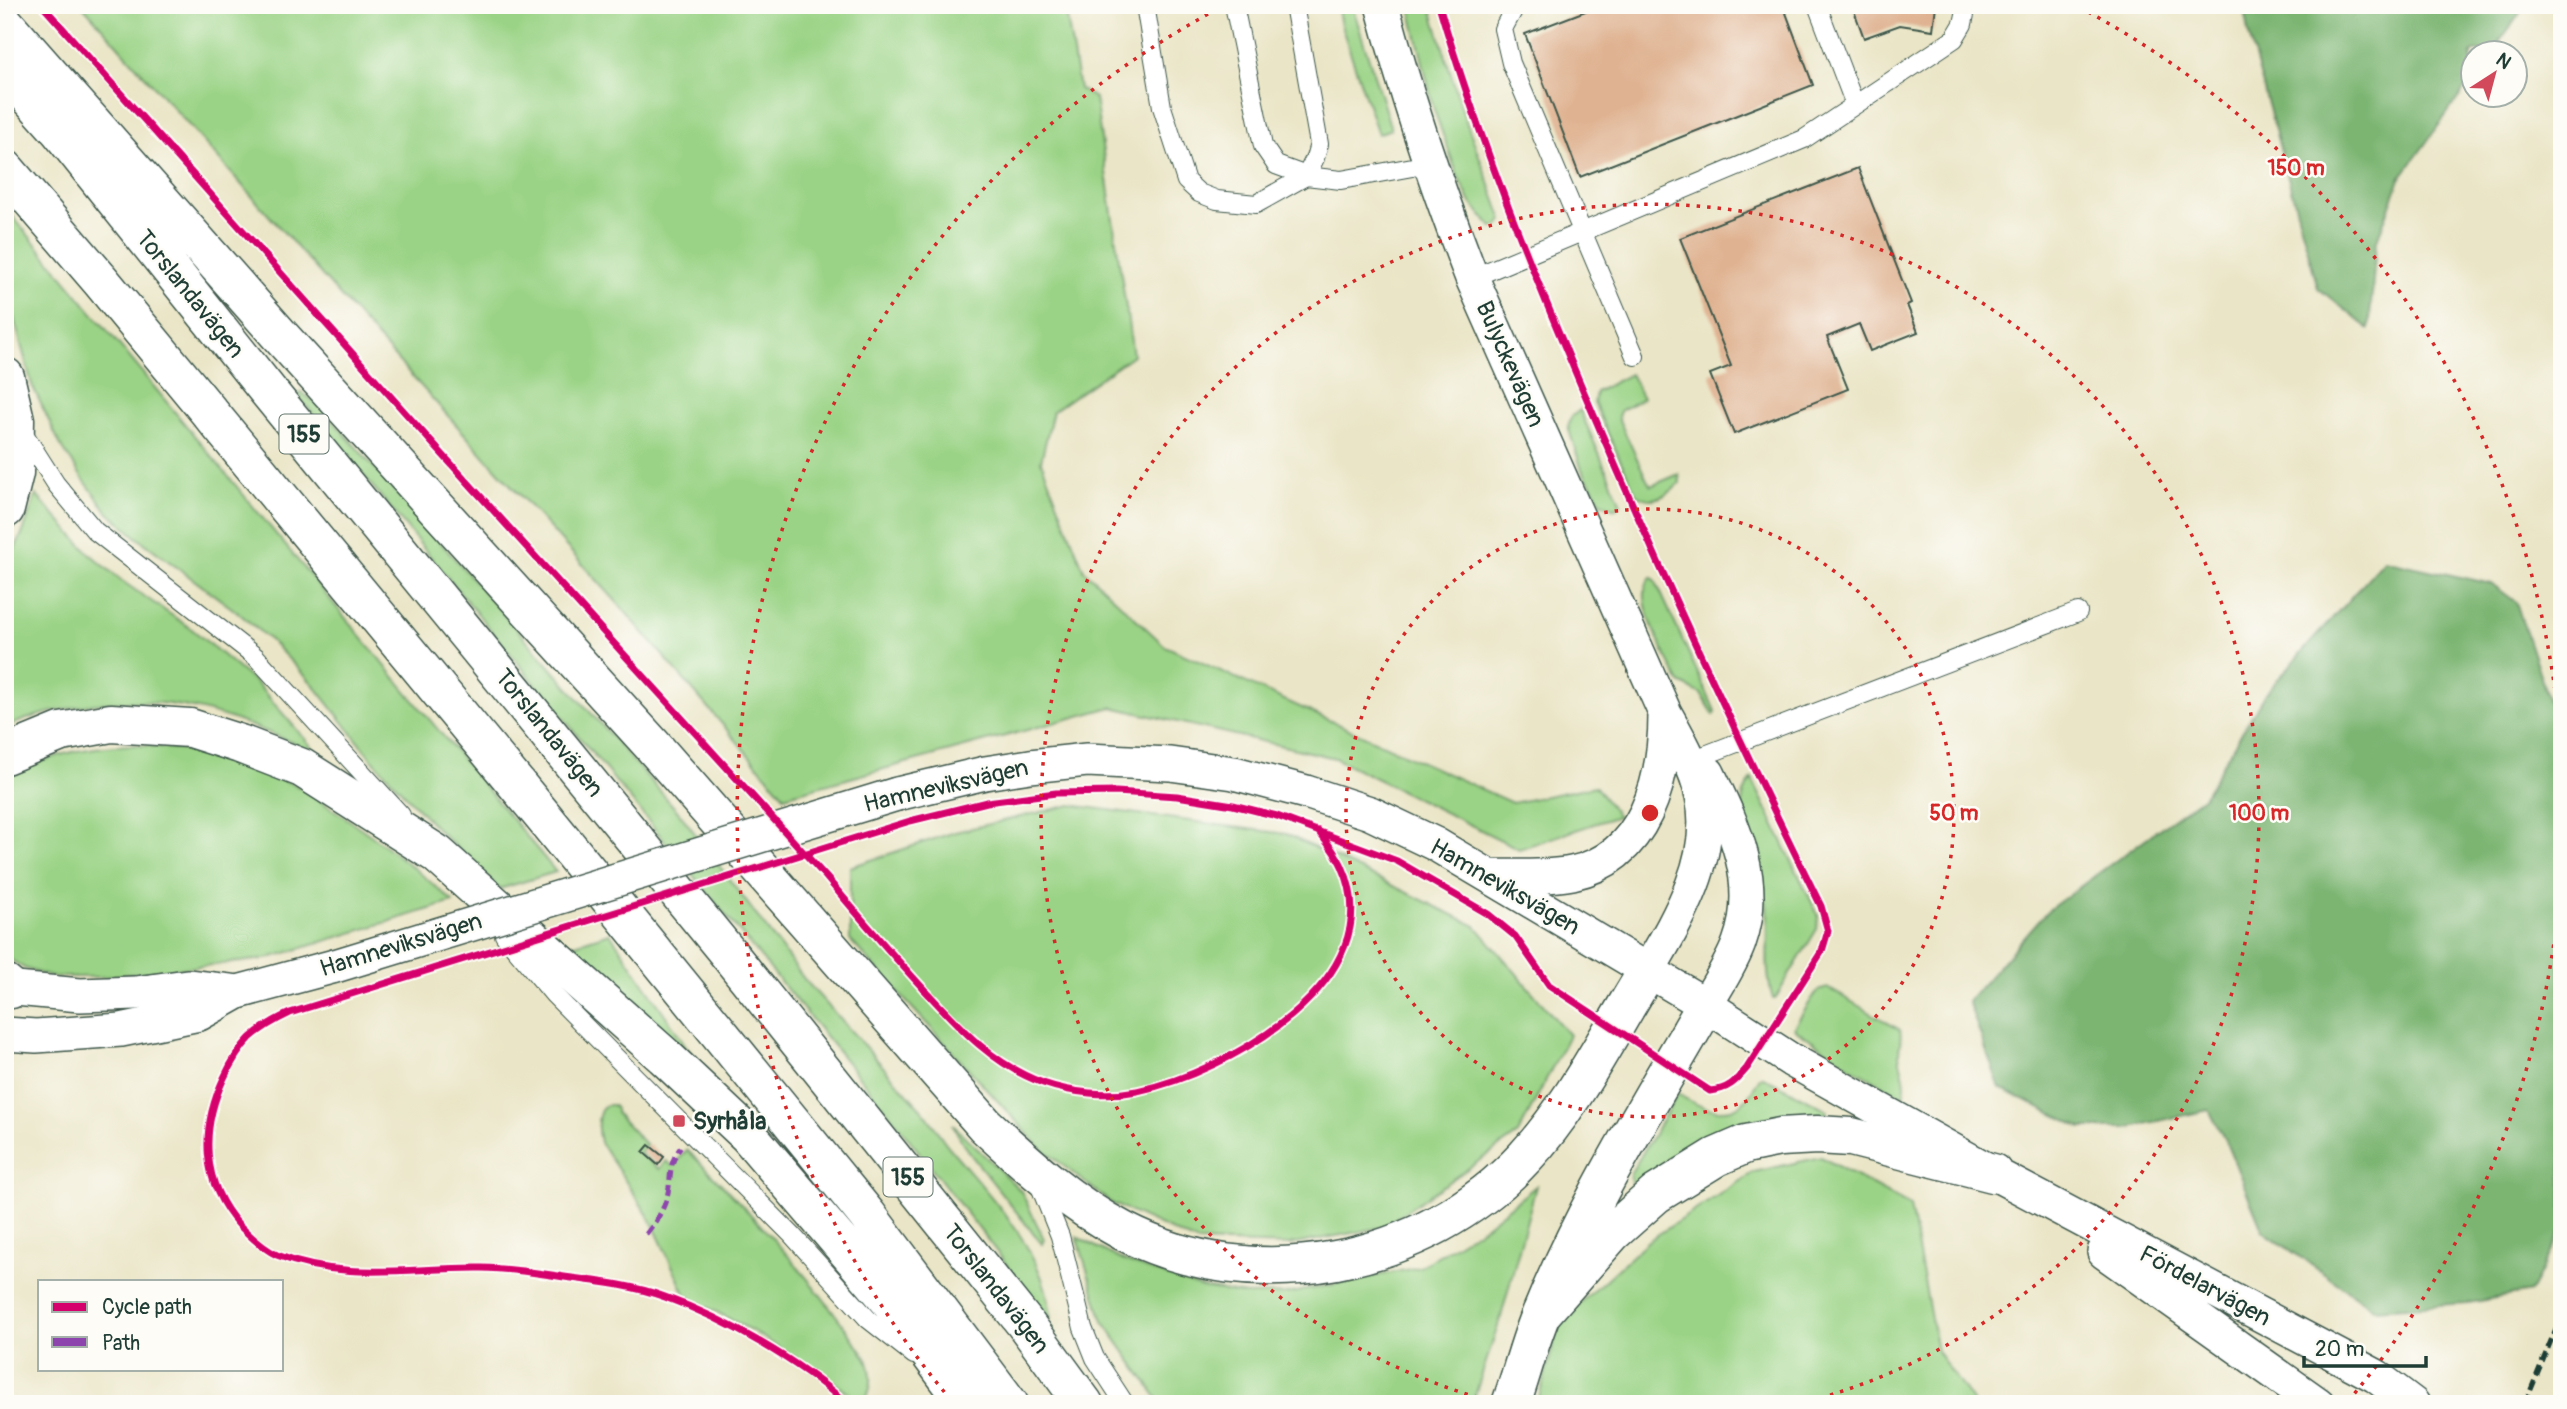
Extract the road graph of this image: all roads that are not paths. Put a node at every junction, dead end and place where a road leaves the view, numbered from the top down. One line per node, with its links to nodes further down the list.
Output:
1 (1145, 5): 13 (lane)
2 (1234, 5): 13 (lane)
3 (1294, 5): 13 (lane)
4 (1382, 5): 11 (street, Bulyckevägen)
5 (1516, 5): 14 (lane)
6 (1816, 5): 10 (lane)
7 (1967, 5): 10 (lane)
8 (5, 24): 31 (main road)
9 (5, 69): 36 (main road, Torslandavägen / 155)
10 (1855, 105): 14 (lane)
11 (1429, 164): 13 (lane); 15 (street, Bulyckevägen)
12 (5, 169): 35 (main road, 155)
13 (1306, 176)
14 (1582, 233): 15 (lane); 16 (lane)
15 (1472, 278): 21 (street, Bulyckevägen)
16 (1635, 356)
17 (5, 377): 18 (main road)
18 (15, 420): 19 (main road); 24 (lane)
19 (5, 509)
20 (2078, 612): 22 (lane)
21 (1665, 713): 22 (street, Bulyckevägen); 25 (street, Bulyckevägen)
22 (1690, 750): 26 (street, Bulyckevägen); 29 (street, Bulyckevägen)
23 (5, 755): 24 (main road)
24 (437, 855): 34 (main road)
25 (1489, 876): 26 (street, Hamneviksvägen); 28 (street, Hamneviksvägen, bridge)
26 (1647, 972): 29 (street, Hamneviksvägen); 31 (main road)
27 (7, 987): 28 (street, Hamneviksvägen)
28 (239, 992): 30 (street, Hamneviksvägen)
29 (1706, 1005): 32 (street, Fördelarvägen); 33 (main road)
30 (5, 1034)
31 (1032, 1170): 37 (lane)
32 (1993, 1173): 33 (main road); 39 (street, Fördelarvägen); 40 (street, Fördelarvägen)
33 (1541, 1314): 38 (main road)
34 (961, 1395)
35 (1009, 1404)
36 (1084, 1404)
37 (1125, 1404)
38 (1511, 1404)
39 (2318, 1404)
40 (2413, 1404)

